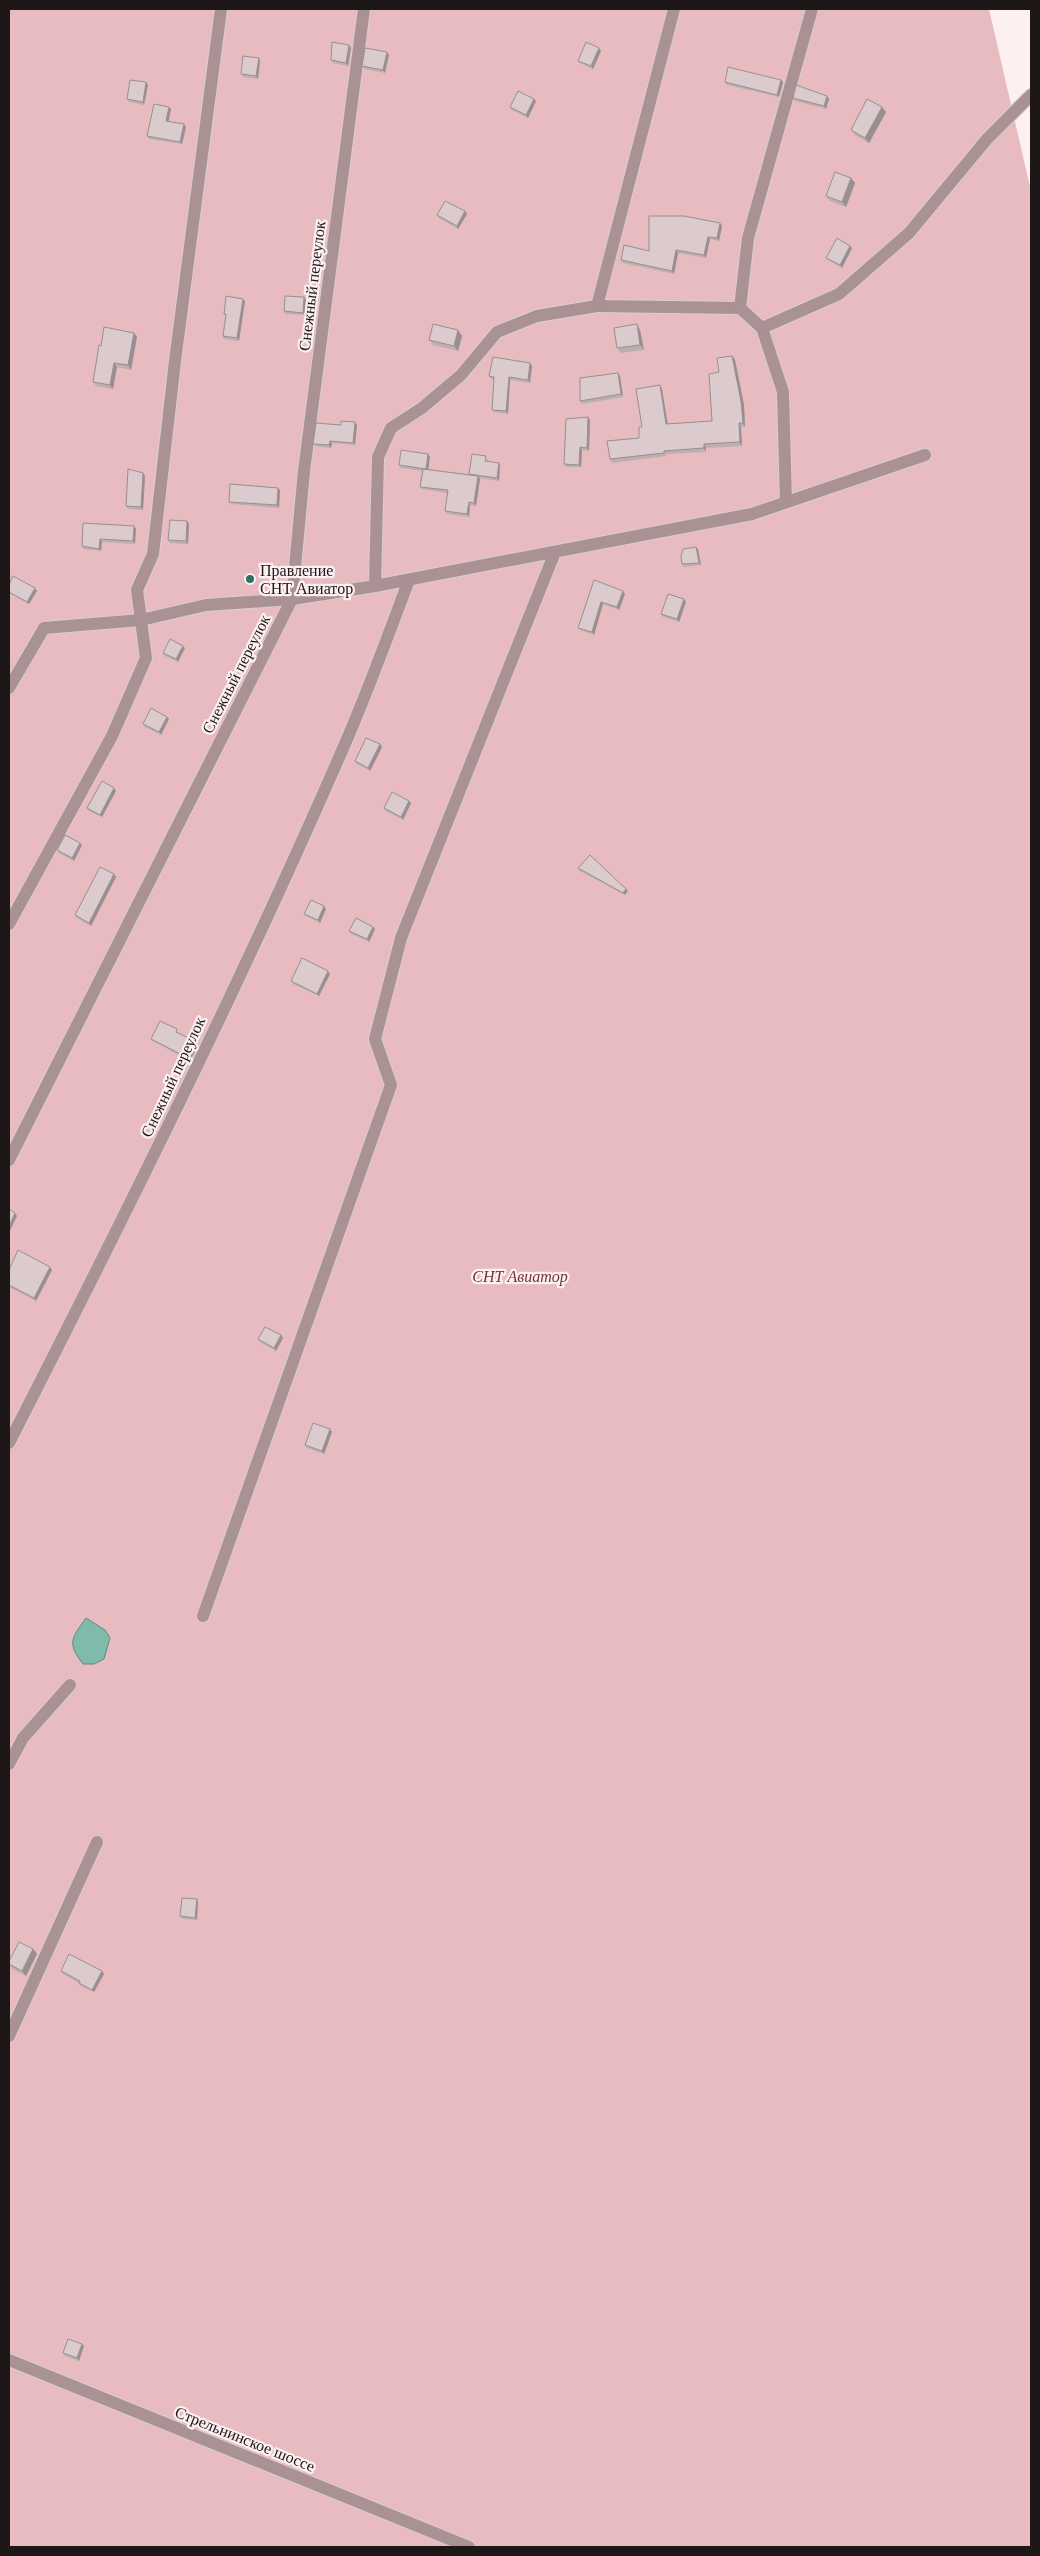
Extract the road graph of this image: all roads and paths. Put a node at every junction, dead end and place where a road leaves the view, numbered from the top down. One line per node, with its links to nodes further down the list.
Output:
1 (222, 9): 15 (street)
2 (364, 9): 14 (street, Снежный переулок)
3 (674, 9): 6 (street)
4 (812, 9): 7 (street)
5 (1031, 96): 8 (street)
6 (597, 306): 7 (street); 13 (street)
7 (740, 308): 8 (street)
8 (762, 328): 10 (street)
9 (925, 455): 10 (street)
10 (786, 502): 11 (street)
11 (555, 552): 12 (street); 20 (street)
12 (409, 580): 13 (street); 19 (street, Снежный переулок)
13 (375, 586): 14 (street)
14 (292, 599): 15 (street); 18 (street, Снежный переулок)
15 (141, 620): 16 (street); 17 (street)
16 (9, 688)
17 (9, 924)
18 (9, 1160)
19 (9, 1443)
20 (203, 1616)
21 (70, 1684): 22 (street)
22 (9, 1764)
23 (96, 1842): 24 (street)
24 (9, 2036)
25 (9, 2360): 26 (street, Стрельнинское шоссе)
26 (469, 2547)

